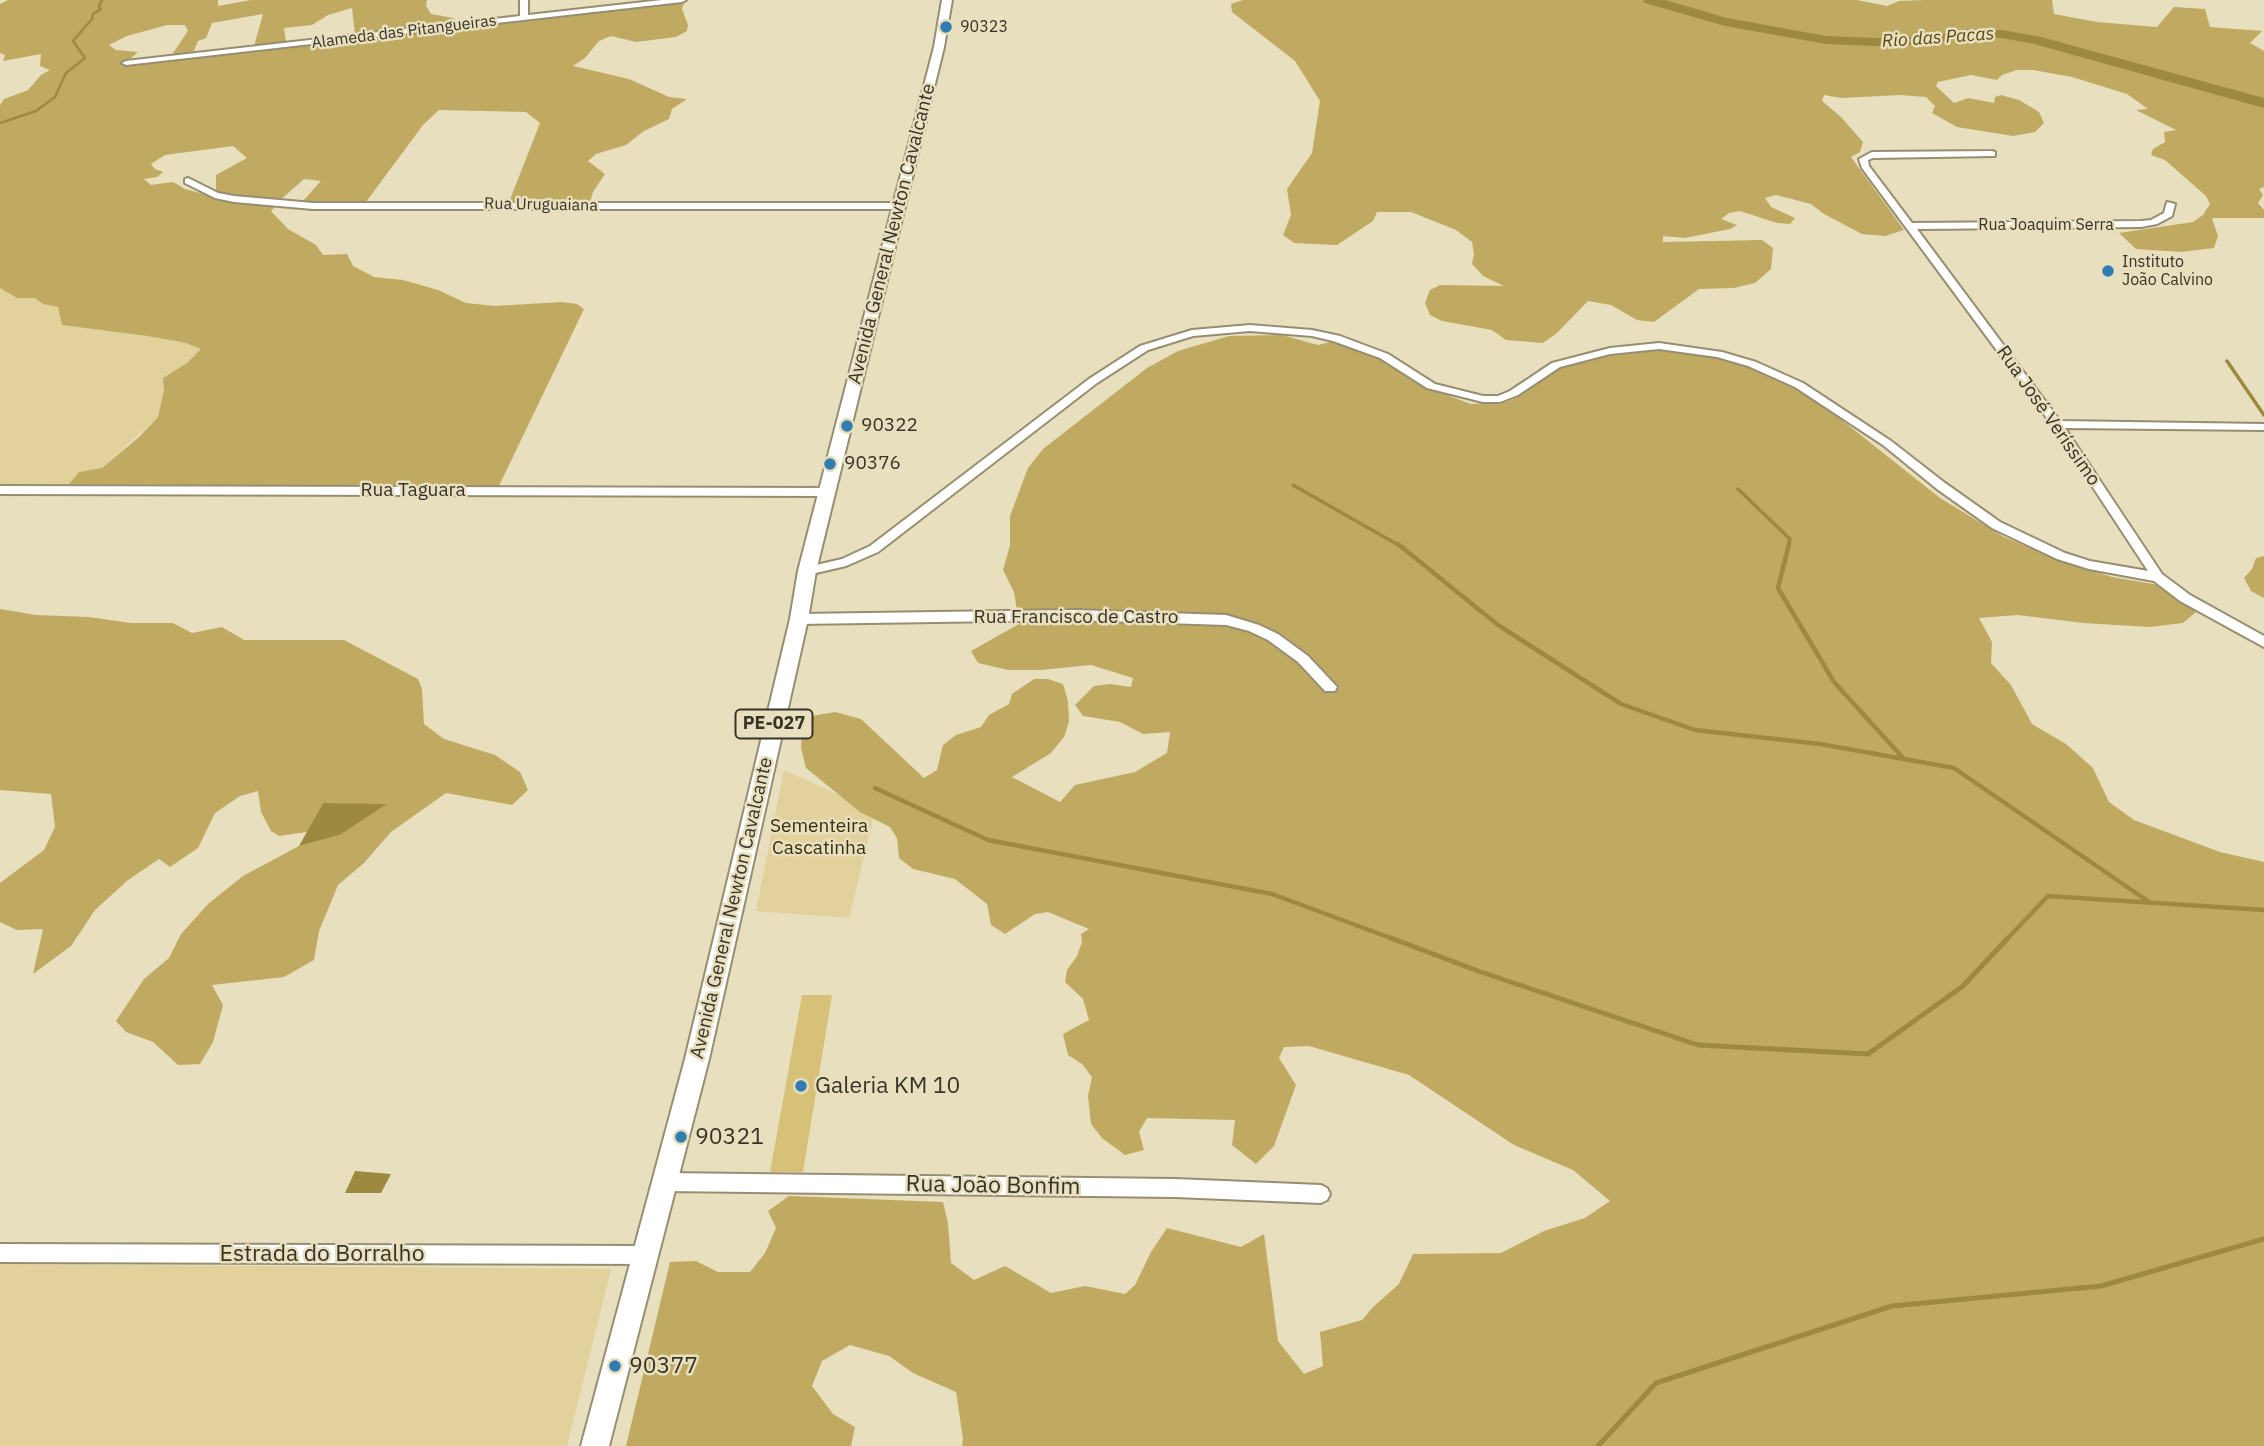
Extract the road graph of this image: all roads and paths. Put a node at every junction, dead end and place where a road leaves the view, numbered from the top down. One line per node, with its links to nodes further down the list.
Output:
1 (524, 0): 5 (street)
2 (682, 0): 4 (street, Alameda das Pitangueiras)
3 (947, 0): 10 (main road, Avenida General Newton Cavalcante / PE-027)
4 (636, 3): 5 (street, Alameda das Pitangueiras)
5 (524, 18): 6 (street, Alameda das Pitangueiras)
6 (126, 63)
7 (1992, 155): 11 (street, Rua José Veríssimo)
8 (188, 181): 10 (street, Rua Uruguaiana)
9 (2169, 204): 11 (street, Rua Joaquim Serra)
10 (898, 206): 15 (main road, Avenida General Newton Cavalcante / PE-027)
11 (1911, 226): 12 (street, Rua José Veríssimo)
12 (2057, 425): 13 (street); 17 (street, Rua José Veríssimo)
13 (2264, 427)
14 (0, 490): 15 (street, Rua Taguara)
15 (827, 492): 16 (main road, Avenida General Newton Cavalcante / PE-027)
16 (807, 571): 17 (street); 18 (main road, Avenida General Newton Cavalcante / PE-027)
17 (2158, 577): 19 (street, Rua José Veríssimo)
18 (799, 619): 20 (street, Rua Francisco de Castro); 21 (main road, Avenida General Newton Cavalcante / PE-027)
19 (2264, 642)
20 (1330, 687)
21 (664, 1181): 22 (street, Rua João Bonfim); 24 (main road, Avenida General Newton Cavalcante / PE-027)
22 (1321, 1194)
23 (0, 1253): 24 (street, Estrada do Borralho)
24 (644, 1255): 25 (main road, Avenida General Newton Cavalcante / PE-027)
25 (595, 1446)

